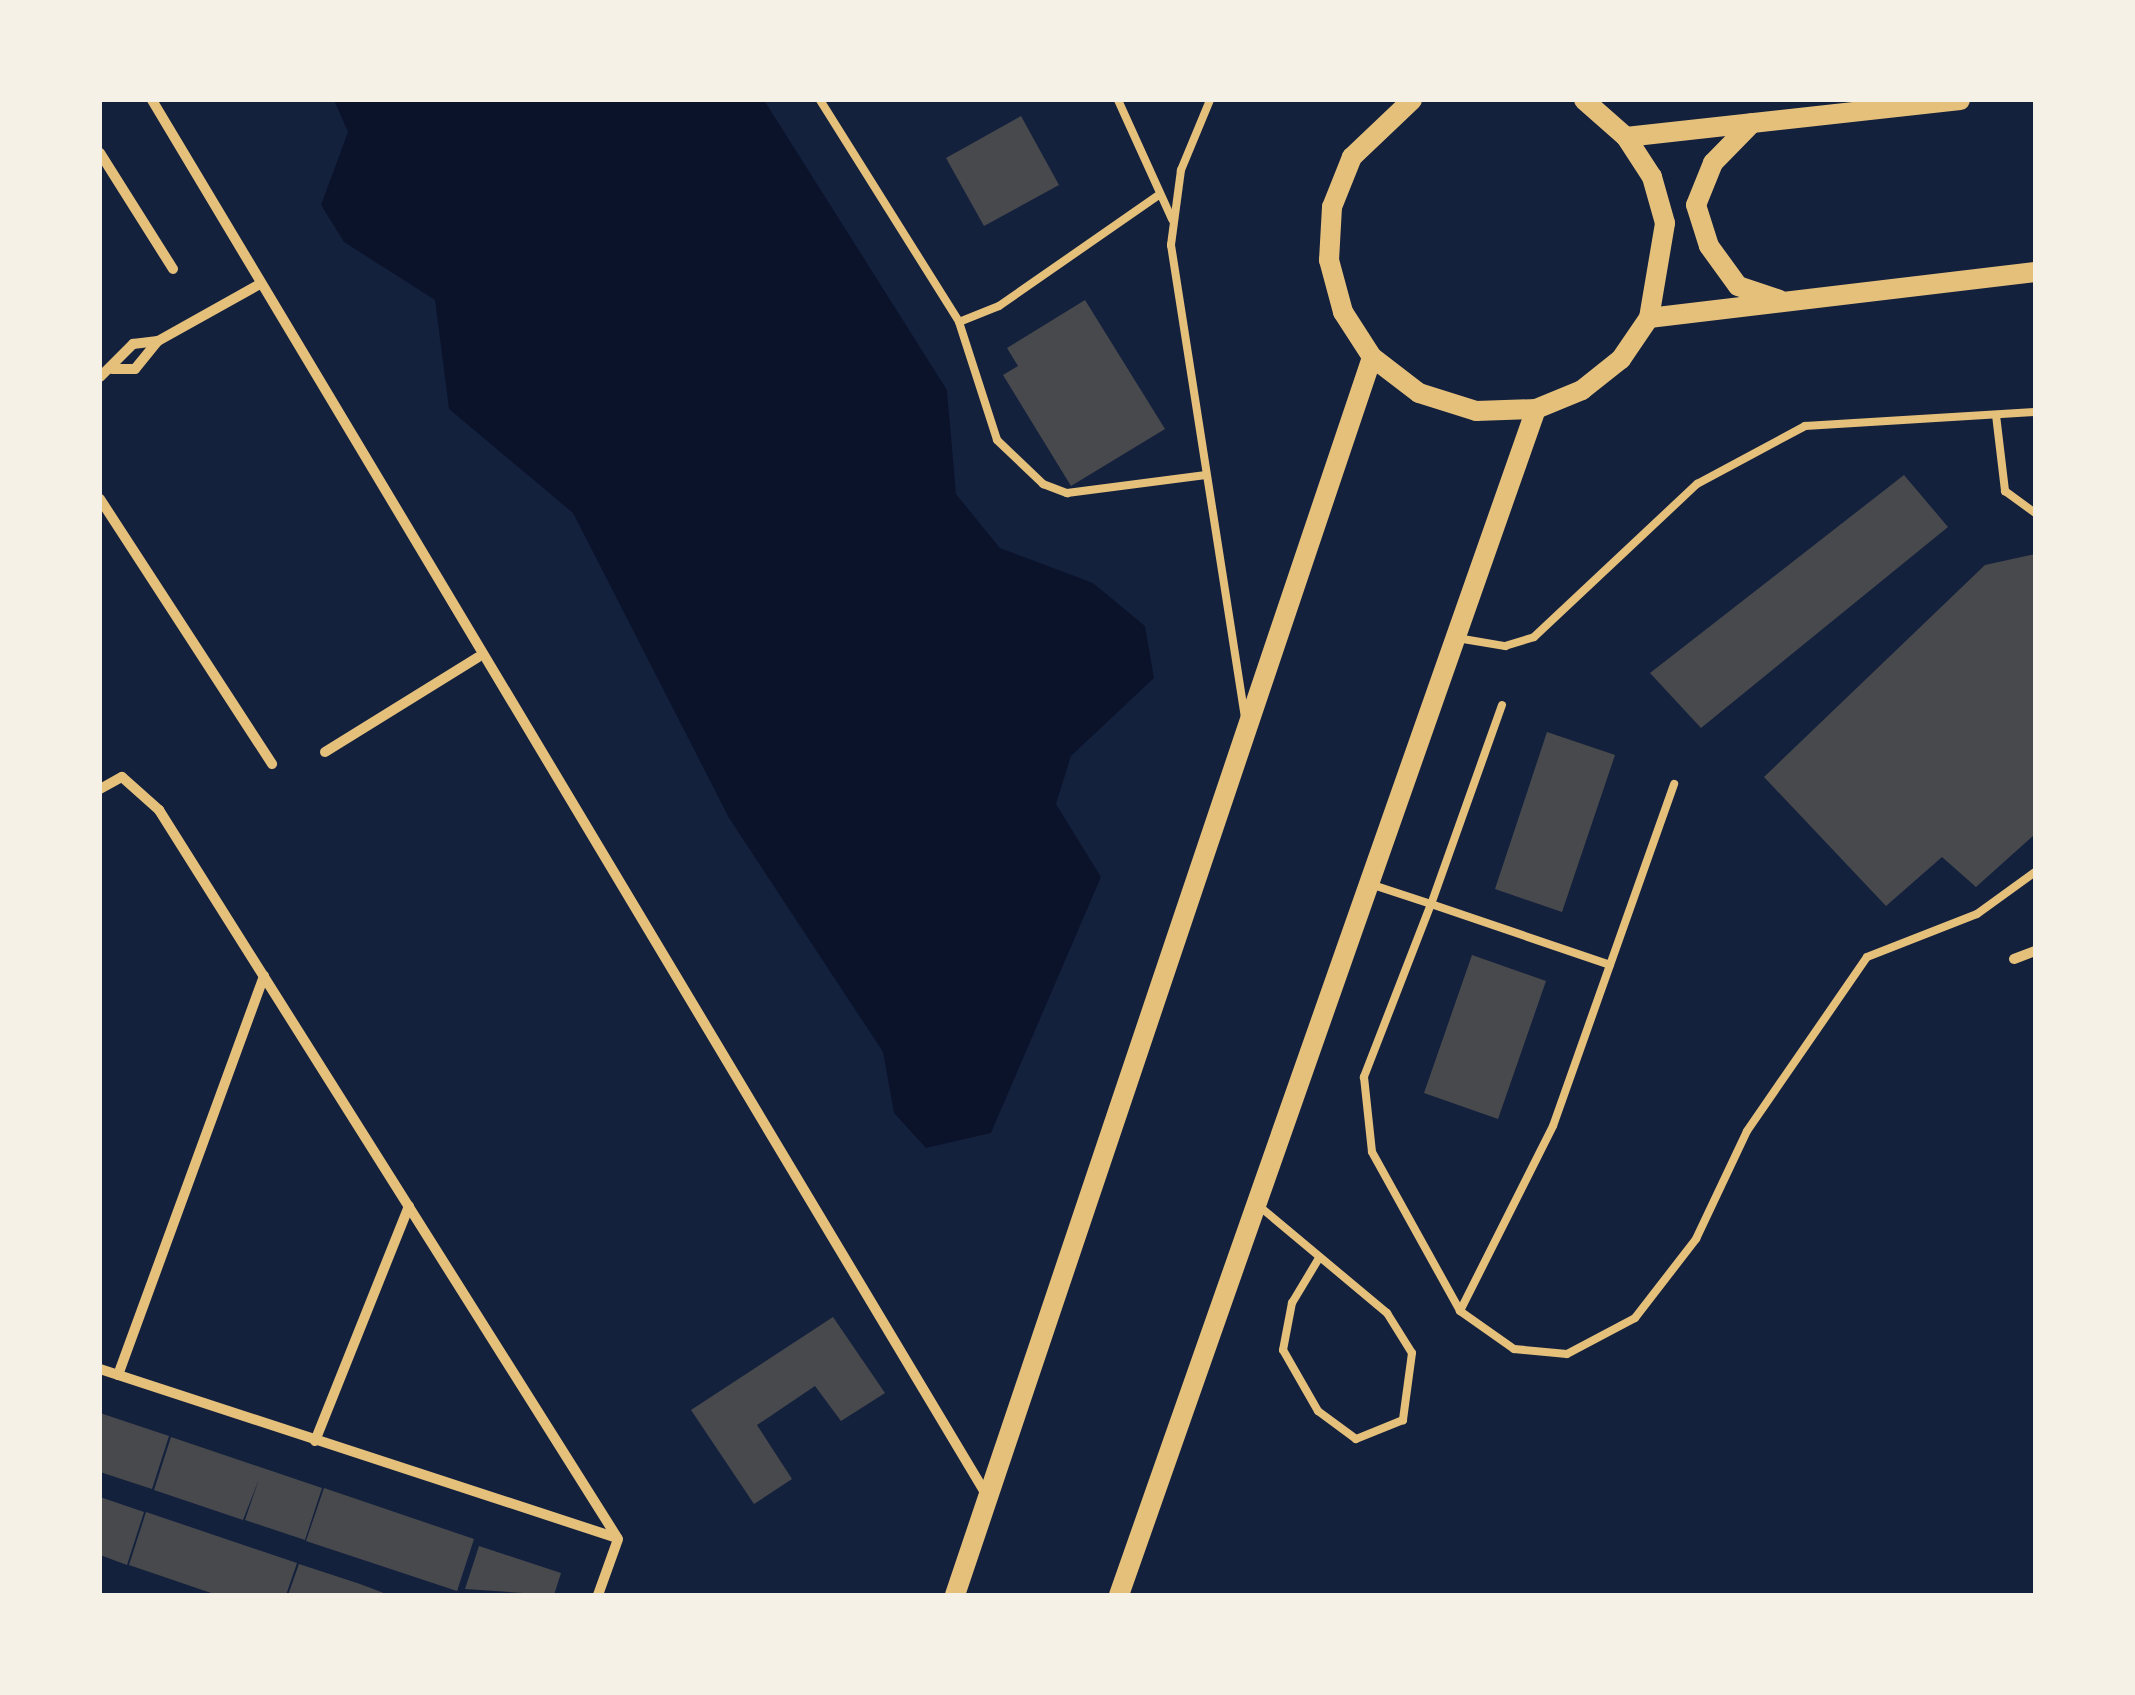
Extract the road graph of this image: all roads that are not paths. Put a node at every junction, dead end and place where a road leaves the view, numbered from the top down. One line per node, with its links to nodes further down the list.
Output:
1 (152, 100): 16 (street)
2 (820, 100): 19 (lane)
3 (1118, 100): 12 (lane)
4 (1210, 100): 13 (lane)
5 (1412, 100): 21 (main road)
6 (1584, 100): 10 (main road)
7 (1960, 100): 8 (main road)
8 (1843, 106): 9 (main road)
9 (1752, 123): 10 (main road); 17 (main road)
10 (1626, 136): 18 (main road)
11 (100, 153): 14 (street)
12 (1156, 196): 13 (lane); 19 (lane)
13 (1172, 219): 27 (lane)
14 (173, 270)
15 (2035, 272): 17 (main road)
16 (260, 284): 20 (street); 31 (street)
17 (1786, 302): 18 (main road)
18 (1650, 318): 24 (main road)
19 (960, 322): 27 (lane)
20 (158, 342): 22 (street); 22 (street)
21 (1372, 356): 24 (main road); 33 (main road)
22 (112, 370): 23 (street)
23 (100, 377)
24 (1536, 409): 30 (main road)
25 (2035, 412): 26 (lane)
26 (1996, 415): 29 (lane); 30 (lane)
27 (1206, 475): 33 (lane)
28 (100, 499): 35 (street)
29 (2035, 513)
30 (1456, 638): 39 (main road)
31 (478, 657): 34 (street); 52 (street)
32 (1502, 705): 40 (lane)
33 (1245, 714): 52 (main road)
34 (325, 752)
35 (272, 764)
36 (1674, 784): 43 (lane)
37 (100, 790): 44 (street)
38 (2035, 872): 48 (lane)
39 (1373, 884): 40 (lane); 45 (main road)
40 (1430, 904): 43 (lane); 48 (lane)
41 (2035, 951): 42 (street)
42 (2014, 959)
43 (1610, 965): 48 (lane)
44 (264, 976): 46 (street); 50 (street)
45 (1258, 1205): 47 (lane); 56 (main road)
46 (409, 1206): 51 (street); 53 (street)
47 (1319, 1258): 47 (lane)
48 (1460, 1310)
49 (100, 1368): 50 (street)
50 (118, 1376): 51 (street)
51 (315, 1441): 53 (street)
52 (987, 1494): 55 (main road)
53 (618, 1539): 54 (street)
54 (598, 1595)
55 (954, 1595)
56 (1119, 1595)

